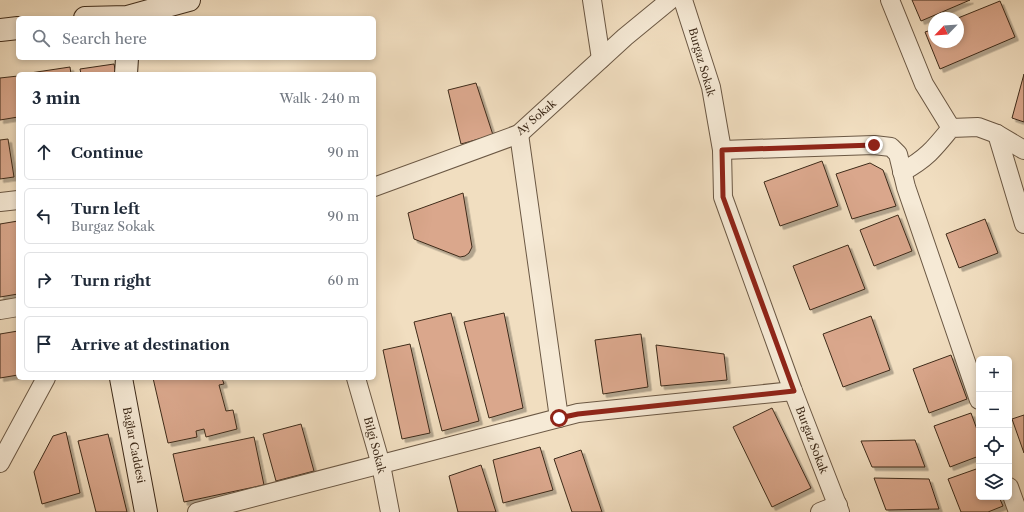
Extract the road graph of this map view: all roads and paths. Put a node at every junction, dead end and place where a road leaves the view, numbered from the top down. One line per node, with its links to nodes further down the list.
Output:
1 (104, 0): 8 (main road)
2 (146, 0): 9 (main road)
3 (189, 0): 10 (main road)
4 (592, 0): 13 (street)
5 (670, 0): 13 (street, Ay Sokak)
6 (683, 0): 19 (street, Burgaz Sokak)
7 (890, 0): 16 (street)
8 (120, 16)
9 (130, 16)
10 (131, 16)
11 (16, 28): 12 (main road)
12 (0, 30)
13 (601, 59): 17 (street, Ay Sokak)
14 (127, 60): 15 (main road)
15 (126, 72)
16 (951, 128): 18 (street); 21 (street)
17 (519, 134): 22 (street, Ay Sokak); 33 (street)
18 (996, 134): 20 (street); 25 (street)
19 (722, 150): 21 (street); 31 (street, Burgaz Sokak)
20 (1024, 150)
21 (902, 172): 32 (street)
22 (376, 187)
23 (16, 200): 24 (street)
24 (0, 202)
25 (1024, 224)
26 (16, 307): 27 (street)
27 (0, 310)
28 (45, 380): 34 (street)
29 (121, 380): 38 (main road, Bağlar Caddesi)
30 (357, 380): 35 (street, Bilgi Sokak)
31 (794, 391): 33 (street); 37 (street, Burgaz Sokak)
32 (976, 392)
33 (559, 418): 35 (street)
34 (0, 461)
35 (381, 465): 39 (street); 40 (street, Bilgi Sokak)
36 (1012, 495): 42 (street)
37 (839, 509): 41 (street)
38 (146, 512)
39 (197, 512)
40 (390, 512)
41 (820, 512)
42 (1018, 512)

